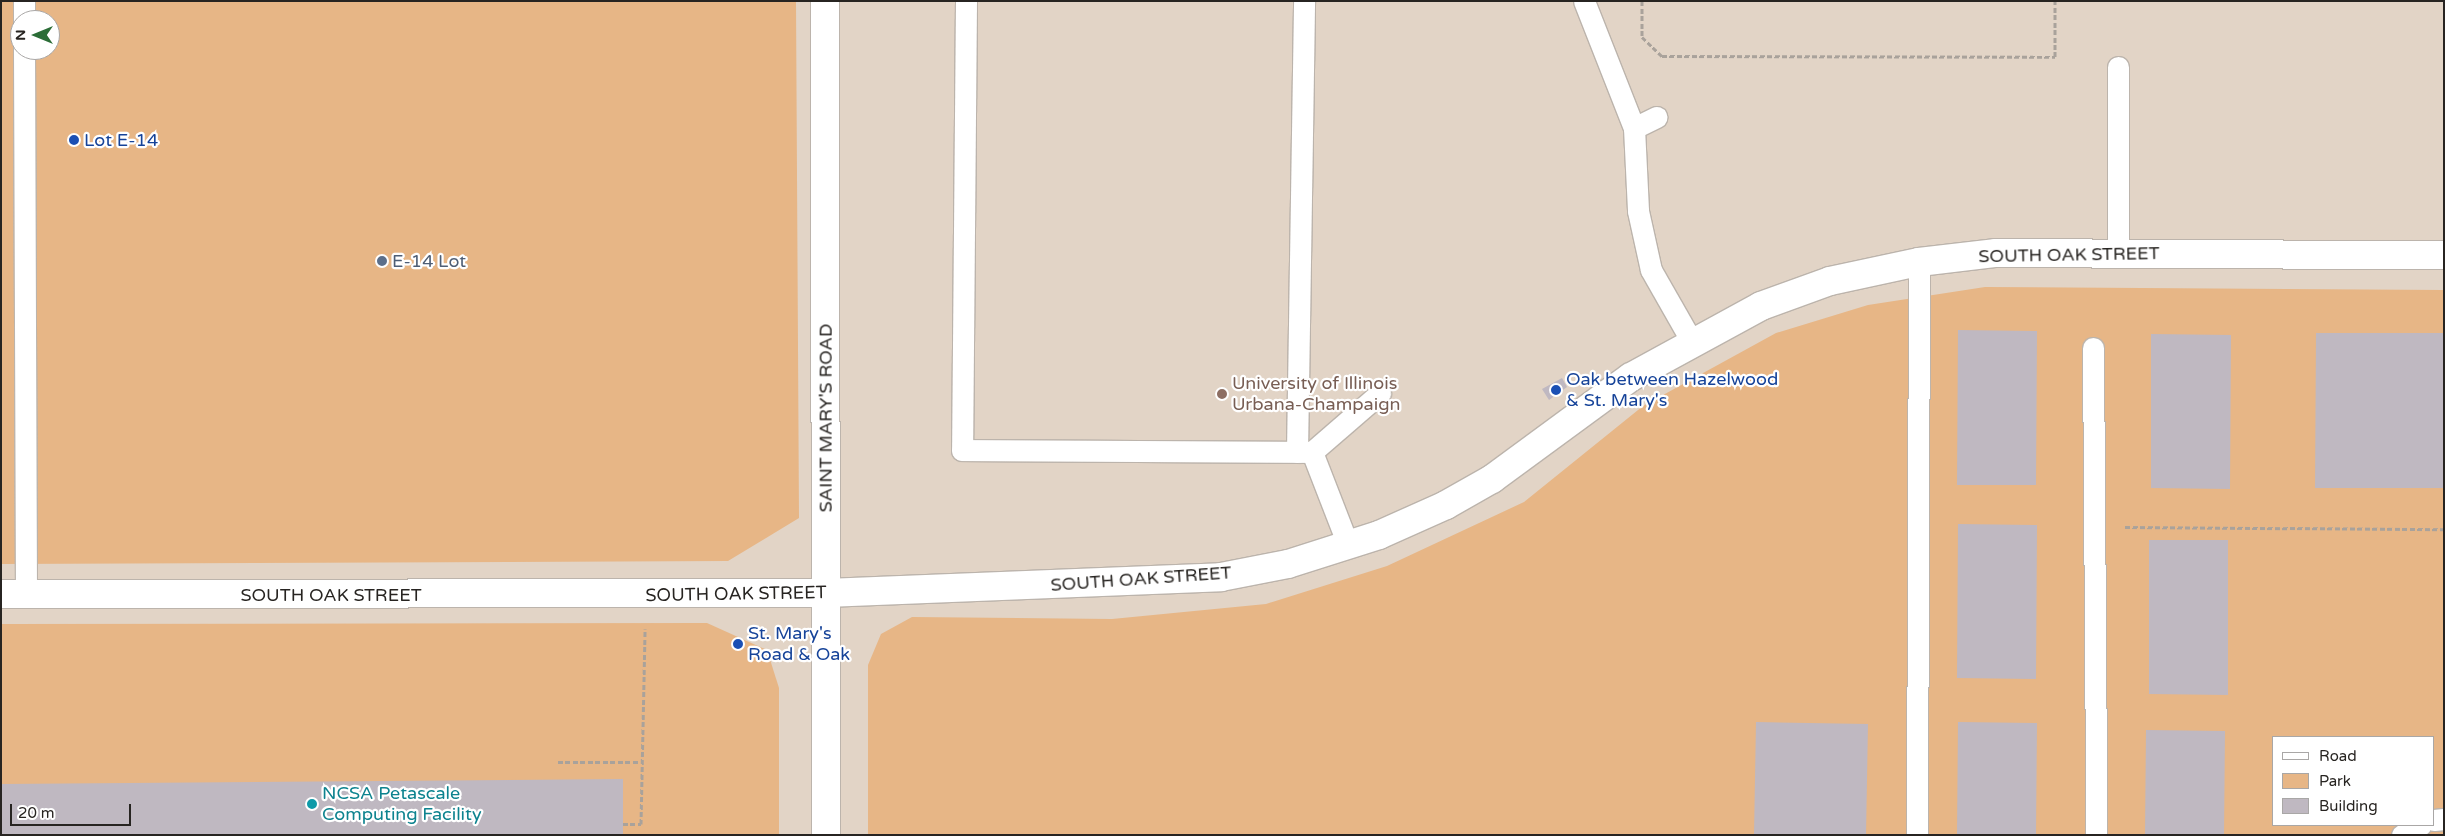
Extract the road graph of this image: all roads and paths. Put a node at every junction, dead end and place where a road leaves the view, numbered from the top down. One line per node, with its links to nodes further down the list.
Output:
1 (825, 1): 21 (street, SAINT MARY'S ROAD)
2 (966, 1): 17 (lane)
3 (1304, 1): 17 (lane)
4 (1584, 1): 10 (lane)
5 (1642, 1): 6 (path)
6 (2055, 1)
7 (24, 60): 22 (lane)
8 (2118, 67): 11 (lane)
9 (1657, 117): 10 (lane)
10 (1634, 128): 14 (lane)
11 (2118, 253): 12 (street, SOUTH OAK STREET); 13 (street, SOUTH OAK STREET)
12 (2444, 255)
13 (1918, 262): 14 (street, SOUTH OAK STREET); 29 (lane)
14 (1692, 342): 20 (street, SOUTH OAK STREET)
15 (2093, 348): 18 (lane)
16 (1380, 393): 17 (lane)
17 (1304, 452): 20 (lane)
18 (2095, 526): 19 (path); 30 (lane)
19 (2444, 530)
20 (1348, 545): 21 (street, SOUTH OAK STREET)
21 (826, 593): 23 (street, SOUTH OAK STREET); 28 (street, SAINT MARY'S ROAD)
22 (14, 594): 23 (street, SOUTH OAK STREET)
23 (644, 595): 25 (path)
24 (558, 762): 25 (path)
25 (640, 762): 26 (path)
26 (623, 824)
27 (2420, 826): 31 (lane)
28 (826, 835)
29 (1917, 835)
30 (2096, 835)
31 (2402, 835)

